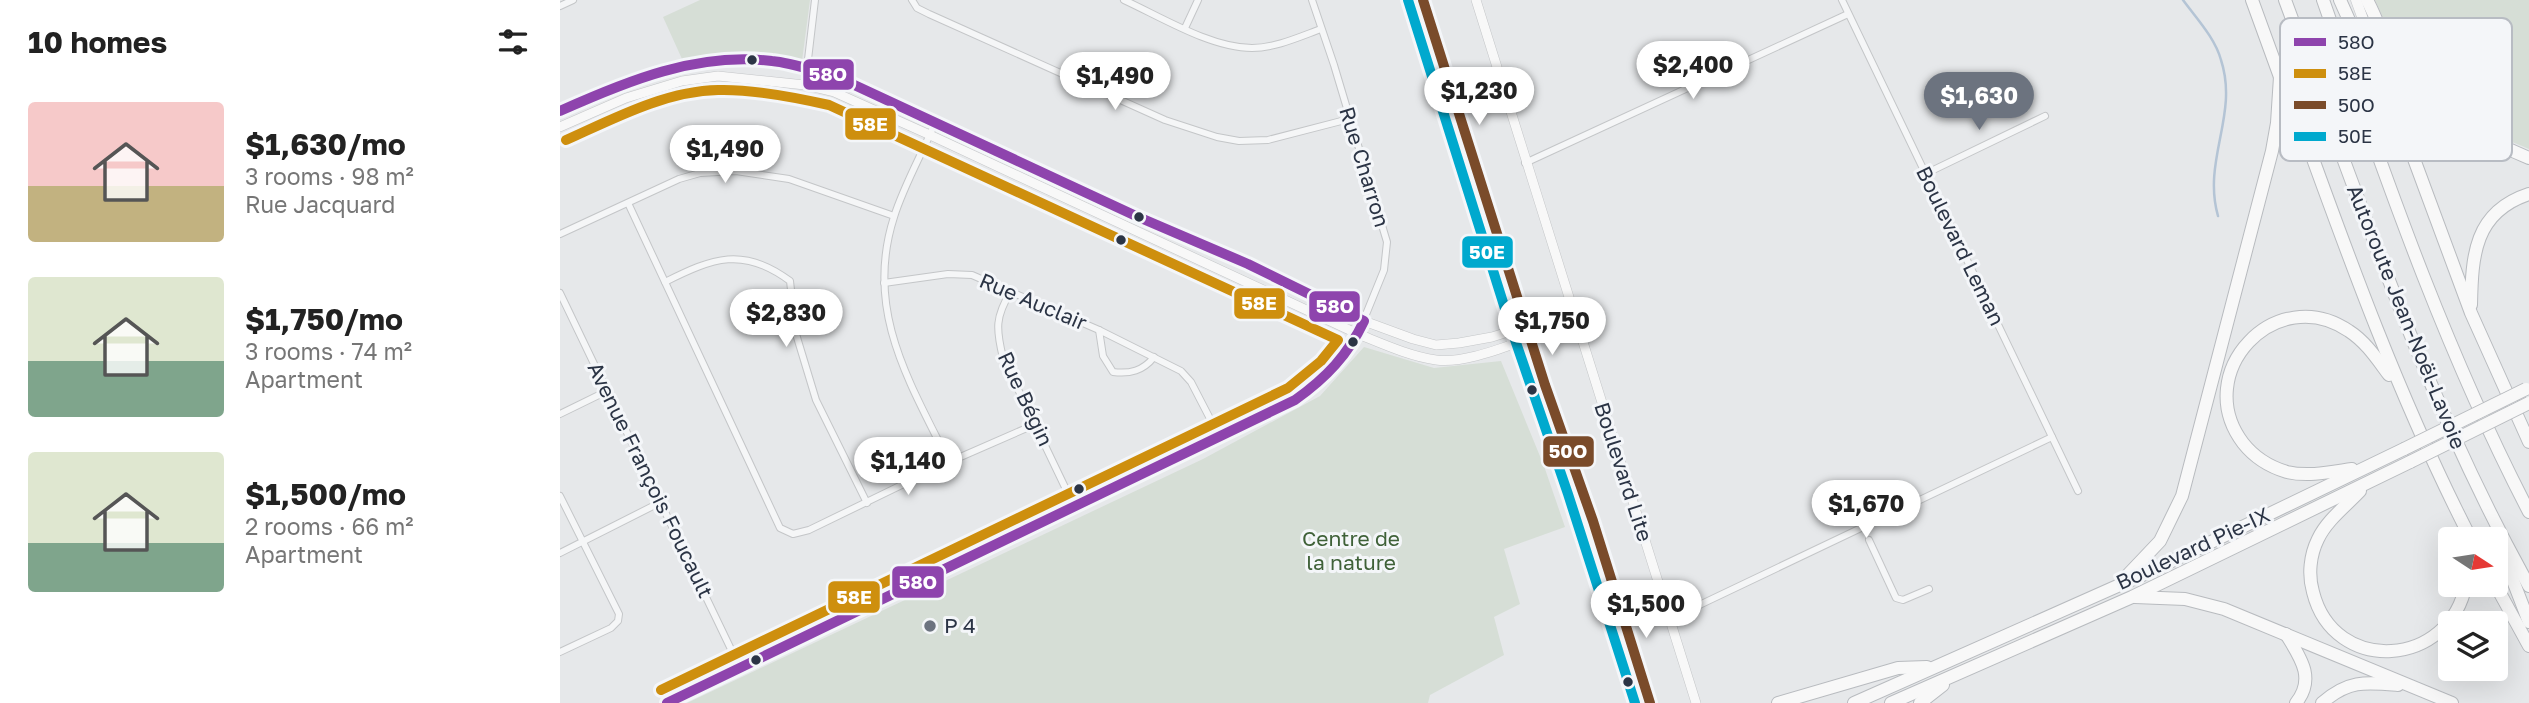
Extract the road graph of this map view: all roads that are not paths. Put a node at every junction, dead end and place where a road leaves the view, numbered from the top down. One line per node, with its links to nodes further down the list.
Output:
1 (573, 0): 17 (street)
2 (815, 0): 26 (street)
3 (912, 0): 31 (street)
4 (1124, 0): 24 (street)
5 (1198, 0): 24 (street)
6 (1312, 0): 25 (street, Rue Charron)
7 (1408, 0): 55 (street)
8 (1423, 0): 53 (street)
9 (1476, 0): 41 (street, Boulevard Lite)
10 (1842, 0): 18 (street, Boulevard Leman)
11 (2252, 0): 27 (highway)
12 (2284, 0): 19 (highway, Autoroute Jean-Noël-Lavoie)
13 (2323, 0): 20 (highway, Autoroute Jean-Noël-Lavoie)
14 (2340, 0): 21 (highway)
15 (2356, 0): 22 (main road)
16 (2367, 0): 23 (highway)
17 (560, 6)
18 (1849, 14): 41 (street); 42 (street, Boulevard Leman)
19 (2292, 18)
20 (2330, 18)
21 (2348, 18)
22 (2363, 18)
23 (2375, 18)
24 (1185, 28): 25 (street)
25 (1321, 29): 31 (street, Rue Charron)
26 (807, 69): 28 (street); 29 (street); 32 (street)
27 (2280, 77): 83 (highway)
28 (806, 85): 33 (street); 34 (street)
29 (560, 111)
30 (2045, 116): 42 (street)
31 (1349, 120): 52 (street, Rue Charron)
32 (935, 123): 34 (street); 52 (street)
33 (560, 127)
34 (930, 135): 45 (street); 56 (street)
35 (2512, 151): 36 (highway)
36 (2529, 158)
37 (2314, 161): 60 (highway)
38 (2345, 161): 73 (highway, Autoroute Jean-Noël-Lavoie)
39 (2383, 161): 78 (highway, Autoroute Jean-Noël-Lavoie)
40 (2415, 161): 51 (highway)
41 (1525, 163): 89 (street, Boulevard Lite)
42 (1925, 174): 67 (street, Boulevard Leman)
43 (2529, 194): 51 (highway)
44 (628, 203): 45 (street); 46 (street); 47 (street)
45 (894, 216): 48 (street)
46 (560, 234)
47 (665, 282): 76 (street); 76 (street)
48 (884, 283): 49 (street, Rue Auclair); 69 (street)
49 (1011, 291): 54 (street, Rue Auclair); 65 (street, Rue Bégin)
50 (560, 293): 62 (street, Avenue François Foucault)
51 (2472, 313): 68 (highway)
52 (1364, 321): 55 (street); 56 (street, Rue Charron)
53 (1527, 326): 55 (street); 57 (street)
54 (1099, 330): 59 (street, Rue Auclair); 59 (street, Rue Auclair)
55 (1512, 331): 58 (street)
56 (1358, 334): 58 (street); 66 (street, Rue Charron)
57 (1531, 338): 58 (street); 98 (street)
58 (1516, 343): 98 (street)
59 (1154, 357): 66 (street, Rue Auclair)
60 (2399, 388): 70 (highway); 79 (highway)
61 (2527, 388): 70 (highway, Boulevard Pie-IX, bridge)
62 (607, 391): 64 (street); 75 (street, Avenue François Foucault)
63 (2529, 404): 71 (highway, Boulevard Pie-IX, bridge)
64 (560, 414)
65 (1036, 424): 69 (street); 77 (street, Rue Bégin)
66 (1219, 436): 77 (street, Rue Charron)
67 (2052, 437): 72 (street, Boulevard Leman); 89 (street)
68 (2529, 442)
69 (949, 462): 76 (street)
70 (2362, 468): 83 (highway, Boulevard Pie-IX)
71 (2368, 483): 86 (highway, Boulevard Pie-IX); 87 (highway)
72 (2078, 491)
73 (2479, 491): 84 (highway, Autoroute Jean-Noël-Lavoie); 90 (highway)
74 (560, 496): 81 (street)
75 (661, 502): 81 (street); 95 (street, Avenue François Foucault)
76 (867, 503)
77 (1074, 506): 95 (street, Rue Charron)
78 (2529, 512)
79 (2464, 527)
80 (1869, 540): 85 (street)
81 (583, 541): 82 (street); 93 (street)
82 (560, 553)
83 (2119, 584): 94 (highway, Boulevard Pie-IX)
84 (2529, 586)
85 (1929, 589)
86 (2132, 597): 91 (highway); 96 (highway, Boulevard Pie-IX)
87 (2463, 597)
88 (2502, 597): 92 (highway)
89 (1670, 618): 100 (street, Boulevard Lite)
90 (2529, 622)
91 (2286, 634): 97 (highway); 105 (highway)
92 (2529, 646)
93 (560, 652)
94 (1934, 667): 101 (highway); 102 (highway, Boulevard Pie-IX)
95 (740, 668): 99 (street, Rue Charron)
96 (1960, 673): 103 (highway, Boulevard Pie-IX); 104 (highway)
97 (2412, 686): 106 (highway); 107 (highway)
98 (1643, 702)
99 (667, 703)
100 (1696, 703)
101 (1778, 703)
102 (1854, 703)
103 (1891, 703)
104 (1920, 703)
105 (2296, 703)
106 (2322, 703)
107 (2452, 703)

